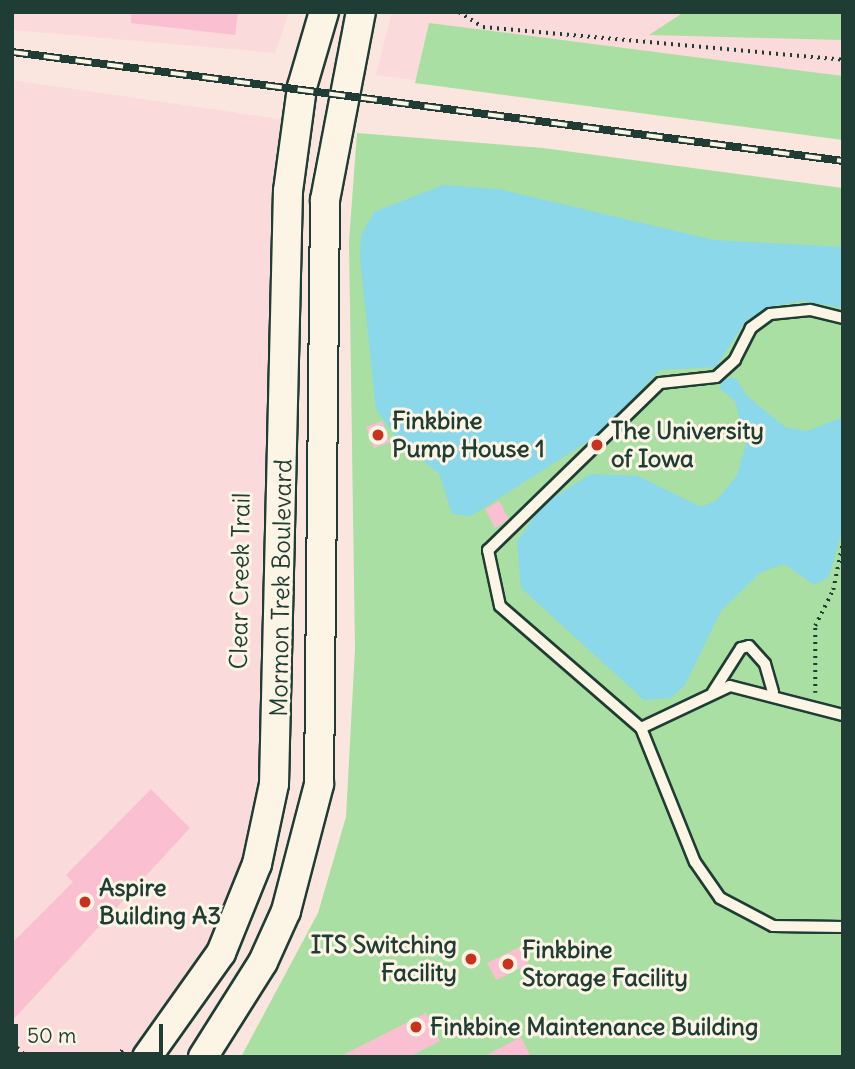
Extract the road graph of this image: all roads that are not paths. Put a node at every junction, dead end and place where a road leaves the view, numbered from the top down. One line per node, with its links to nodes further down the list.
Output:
1 (324, 12): 9 (main road, Mormon Trek Boulevard)
2 (361, 12): 10 (main road, Mormon Trek Boulevard)
3 (843, 318): 7 (lane)
4 (713, 692): 5 (lane); 5 (lane); 7 (lane)
5 (773, 692): 6 (lane)
6 (843, 715)
7 (641, 729): 8 (lane)
8 (843, 927)
9 (139, 1048)
10 (203, 1057)

